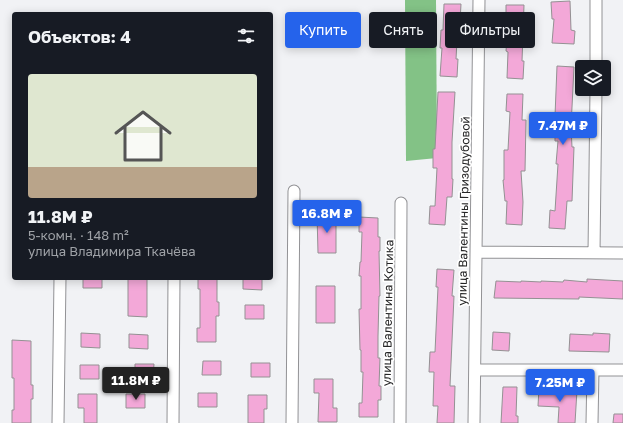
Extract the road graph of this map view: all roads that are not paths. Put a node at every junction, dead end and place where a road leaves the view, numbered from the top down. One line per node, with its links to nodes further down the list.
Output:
1 (479, 0): 7 (street, улица Валентины Гризодубовой)
2 (596, 0): 3 (street)
3 (596, 60)
4 (596, 96): 8 (street)
5 (294, 191): 17 (street)
6 (402, 203): 18 (street, улица Валентина Котика)
7 (476, 252): 8 (street); 12 (street, улица Валентины Гризодубовой)
8 (594, 253): 9 (street)
9 (623, 253)
10 (60, 280): 15 (street)
11 (174, 280): 16 (street)
12 (475, 370): 13 (street); 19 (street, улица Валентины Гризодубовой)
13 (593, 370): 14 (street); 20 (street)
14 (623, 370)
15 (58, 423)
16 (173, 423)
17 (292, 423)
18 (400, 423)
19 (474, 423)
20 (592, 423)

